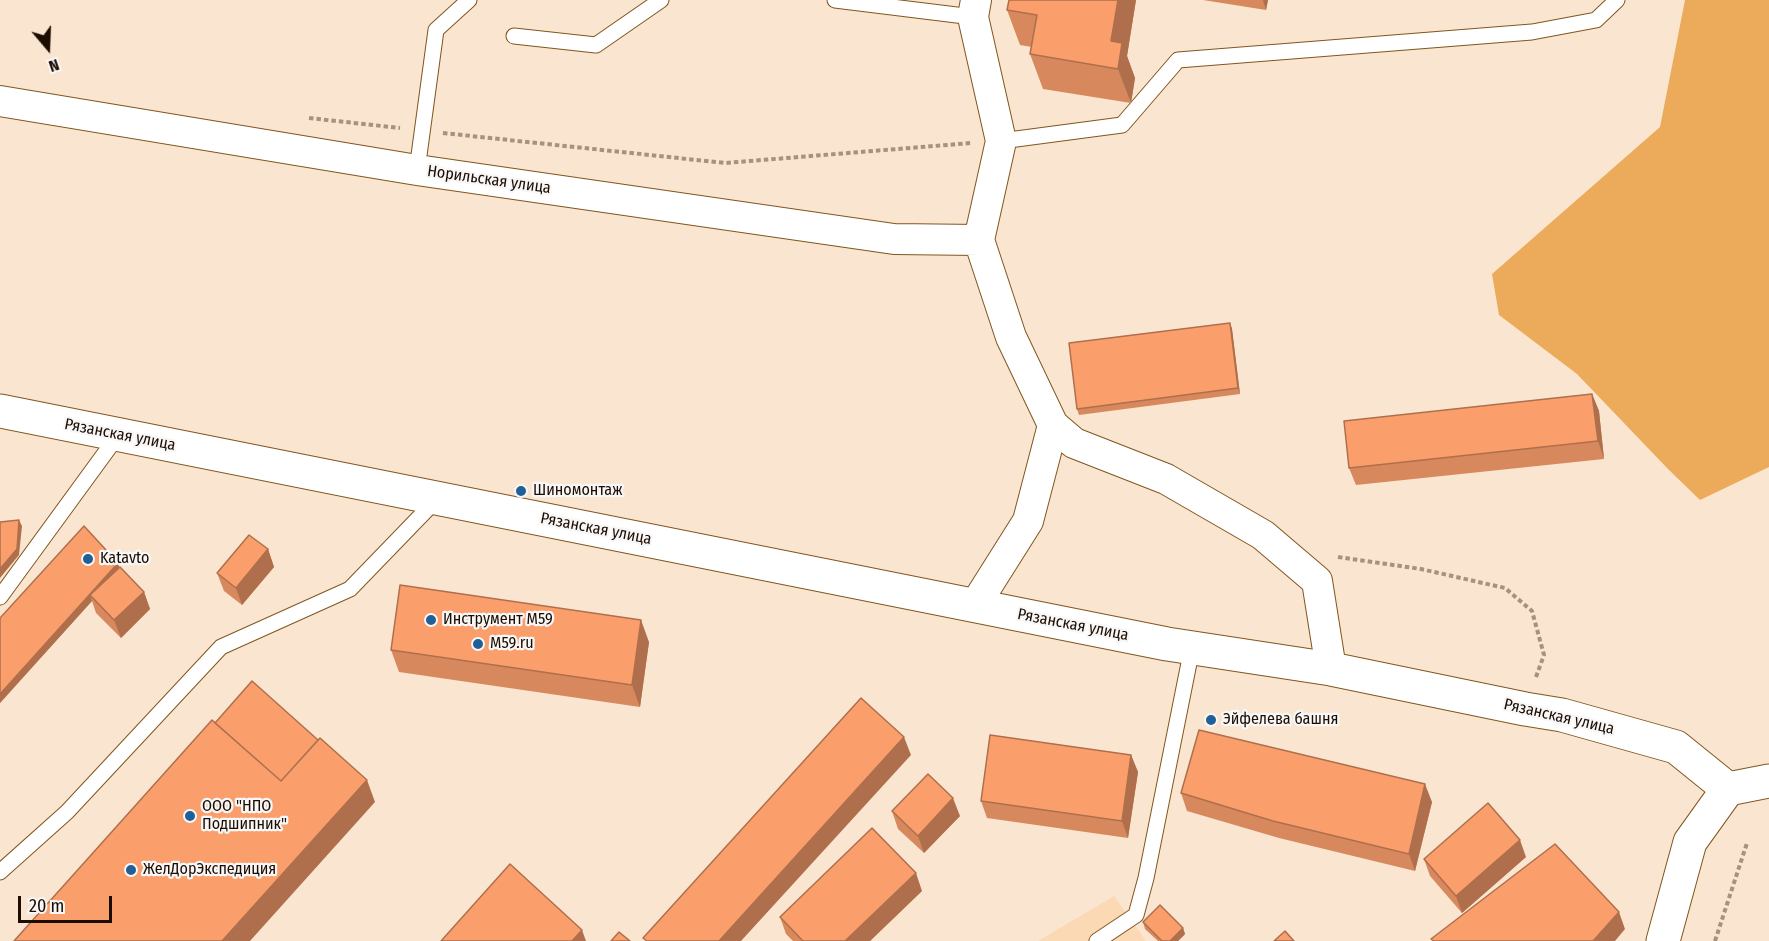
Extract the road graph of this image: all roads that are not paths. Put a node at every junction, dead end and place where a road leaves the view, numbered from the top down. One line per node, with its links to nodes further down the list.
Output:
1 (469, 0): 9 (lane)
2 (661, 0): 6 (lane)
3 (835, 0): 5 (lane)
4 (1617, 0): 8 (lane)
5 (974, 8): 8 (street)
6 (514, 36)
7 (0, 101): 9 (street, Норильская улица)
8 (1001, 141): 10 (street)
9 (417, 170): 10 (street, Норильская улица)
10 (980, 240): 12 (street)
11 (0, 411): 13 (street, Рязанская улица)
12 (1053, 425): 16 (street); 18 (street)
13 (119, 435): 14 (street, Рязанская улица); 15 (lane)
14 (438, 498): 16 (street, Рязанская улица); 21 (lane)
15 (0, 597)
16 (975, 605): 17 (street, Рязанская улица)
17 (1192, 648): 18 (street, Рязанская улица); 22 (lane)
18 (1331, 669): 20 (street, Рязанская улица)
19 (1769, 781): 20 (street)
20 (1728, 789): 23 (street)
21 (0, 872)
22 (1097, 941)
23 (1663, 941)

